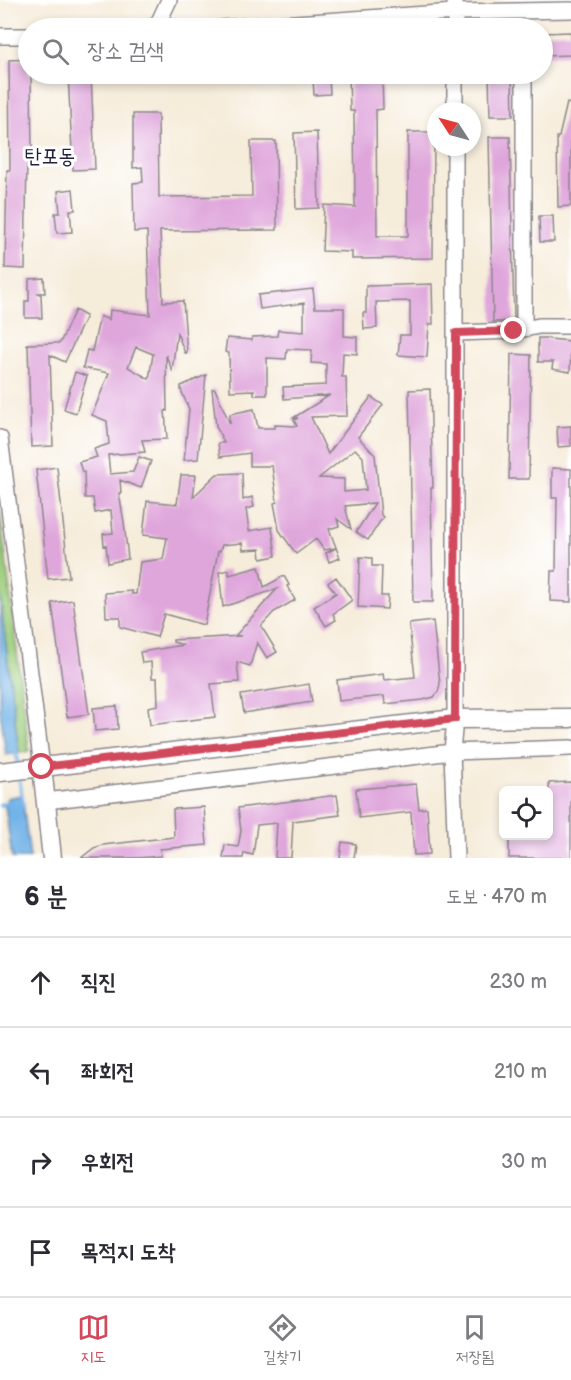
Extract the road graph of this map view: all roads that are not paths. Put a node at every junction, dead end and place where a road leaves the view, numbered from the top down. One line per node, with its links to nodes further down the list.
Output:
1 (170, 0): 4 (street)
2 (455, 6): 3 (street); 5 (street)
3 (571, 10)
4 (161, 18)
5 (328, 18)
6 (0, 36): 7 (street)
7 (18, 36)
8 (455, 84): 10 (street)
9 (524, 84): 13 (street)
10 (455, 102)
11 (455, 156): 14 (street)
12 (571, 326): 13 (street)
13 (524, 329): 14 (street)
14 (456, 333): 17 (street)
15 (0, 438): 20 (street)
16 (571, 718): 17 (main road)
17 (455, 719): 19 (street); 20 (main road)
18 (571, 748): 19 (street)
19 (452, 752): 22 (street); 24 (street)
20 (37, 768): 21 (main road); 22 (main road)
21 (0, 772)
22 (46, 801): 23 (main road)
23 (52, 858)
24 (456, 858)

